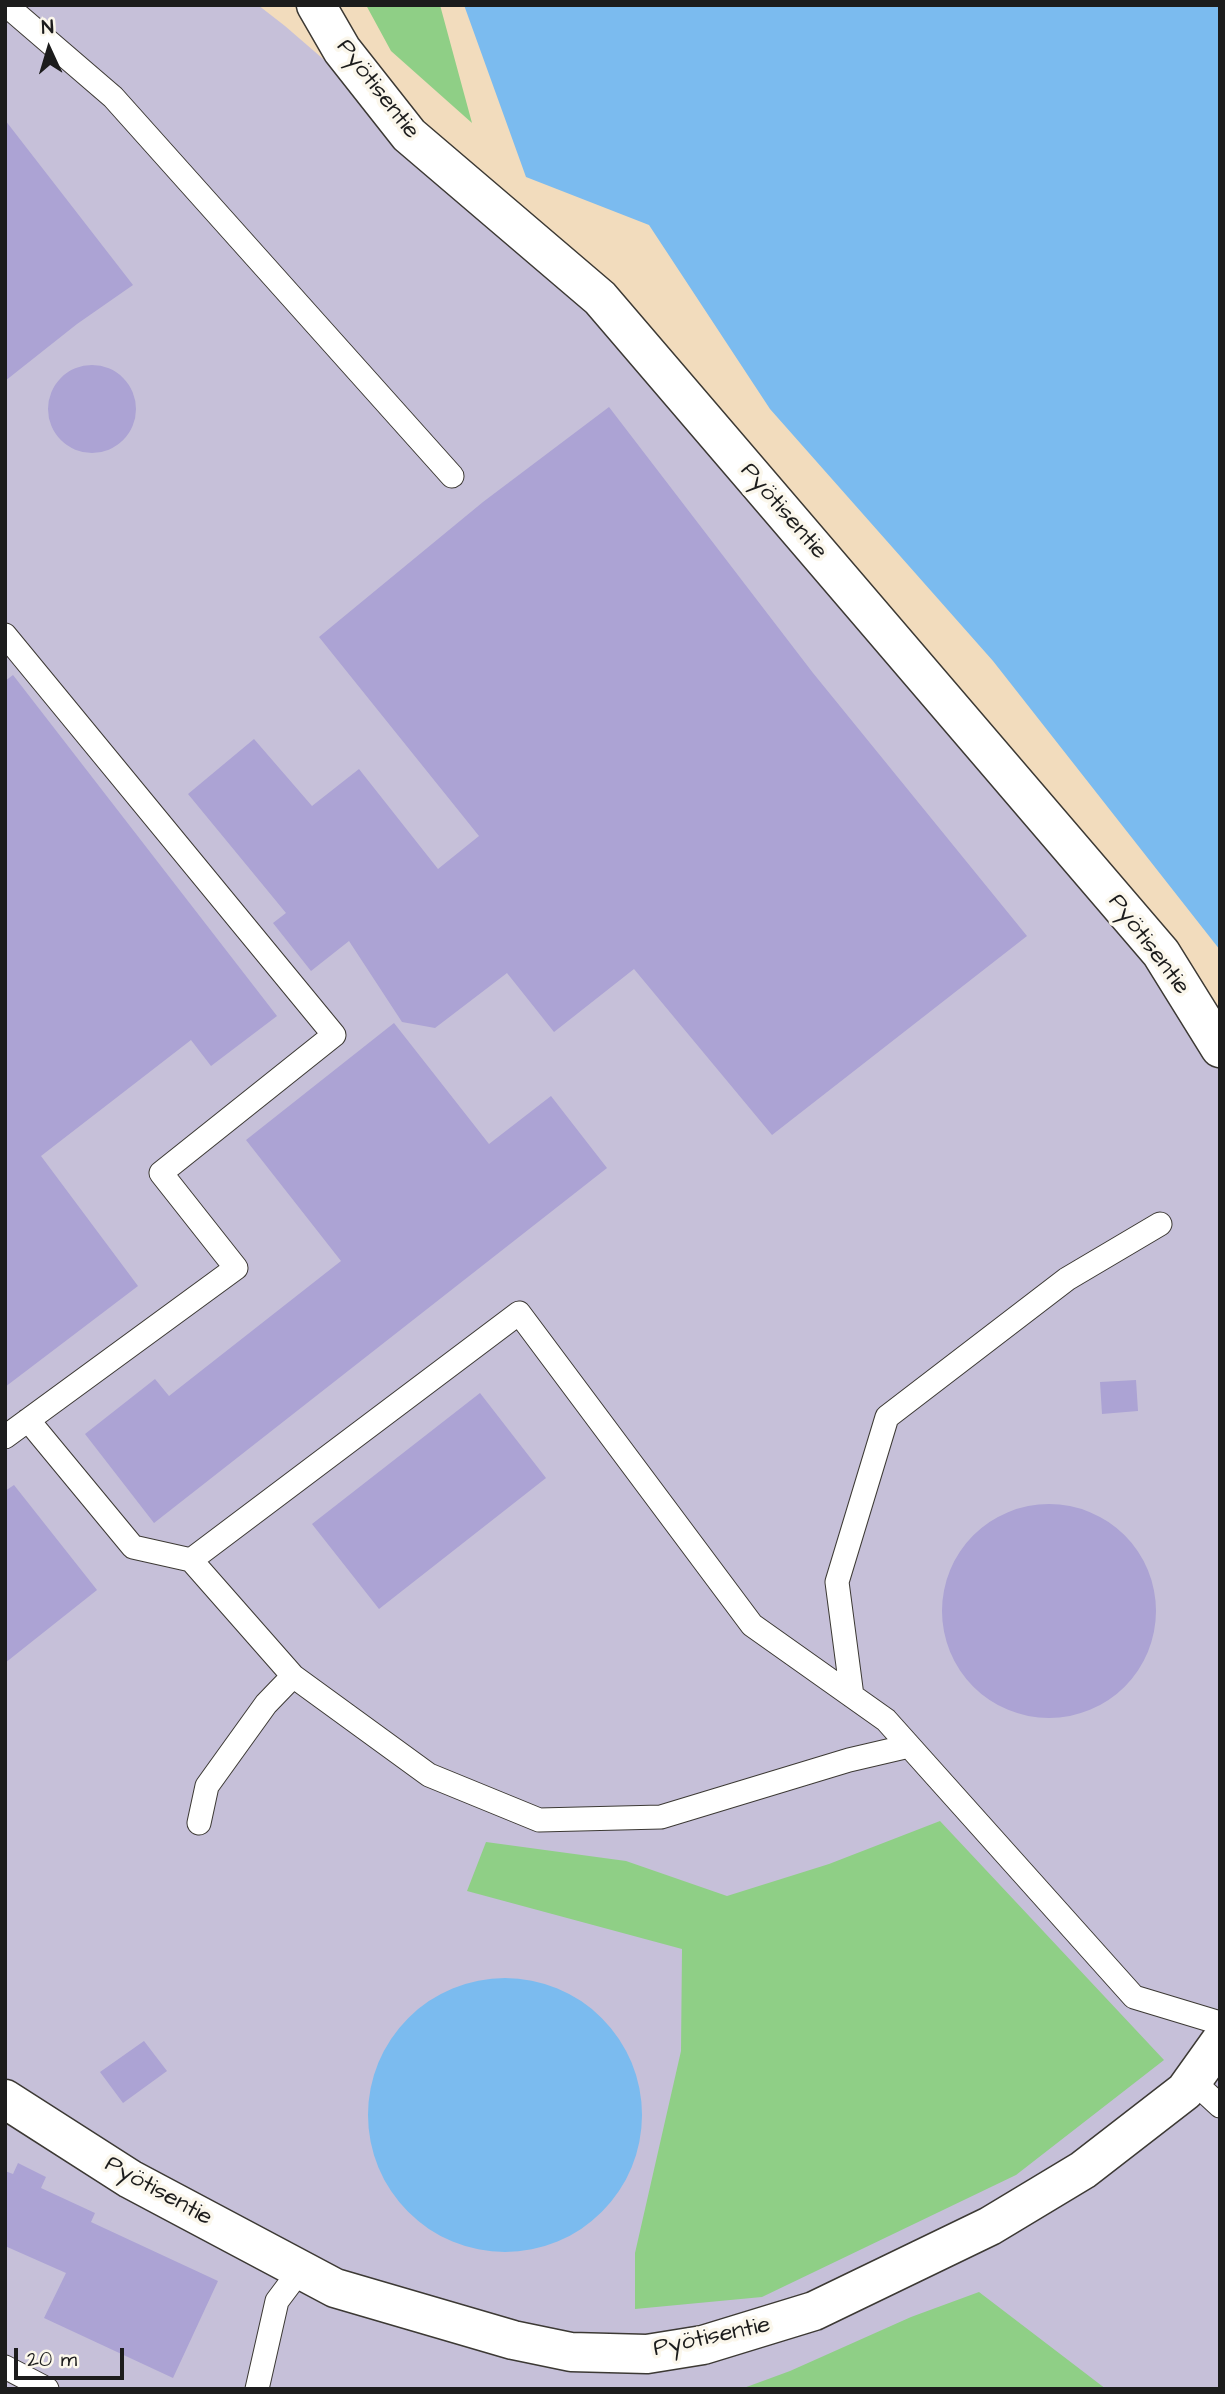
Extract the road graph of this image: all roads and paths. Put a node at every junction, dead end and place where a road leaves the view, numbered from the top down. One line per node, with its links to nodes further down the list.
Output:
1 (6, 5): 3 (lane)
2 (316, 5): 5 (street, Pyötisentie)
3 (453, 476)
4 (5, 635): 7 (lane)
5 (1220, 1048)
6 (1160, 1224): 11 (lane)
7 (28, 1420): 8 (lane); 9 (lane)
8 (5, 1437)
9 (191, 1560): 10 (lane); 11 (lane)
10 (293, 1676): 12 (lane); 13 (lane)
11 (852, 1696): 12 (lane)
12 (909, 1746): 14 (lane)
13 (199, 1823)
14 (1220, 2023)
15 (1220, 2042): 16 (street, Pyötisentie)
16 (1206, 2093): 18 (street, Pyötisentie)
17 (12, 2106): 18 (street, Pyötisentie)
18 (301, 2269): 21 (lane)
19 (5, 2367): 20 (lane)
20 (47, 2389)
21 (257, 2389)

